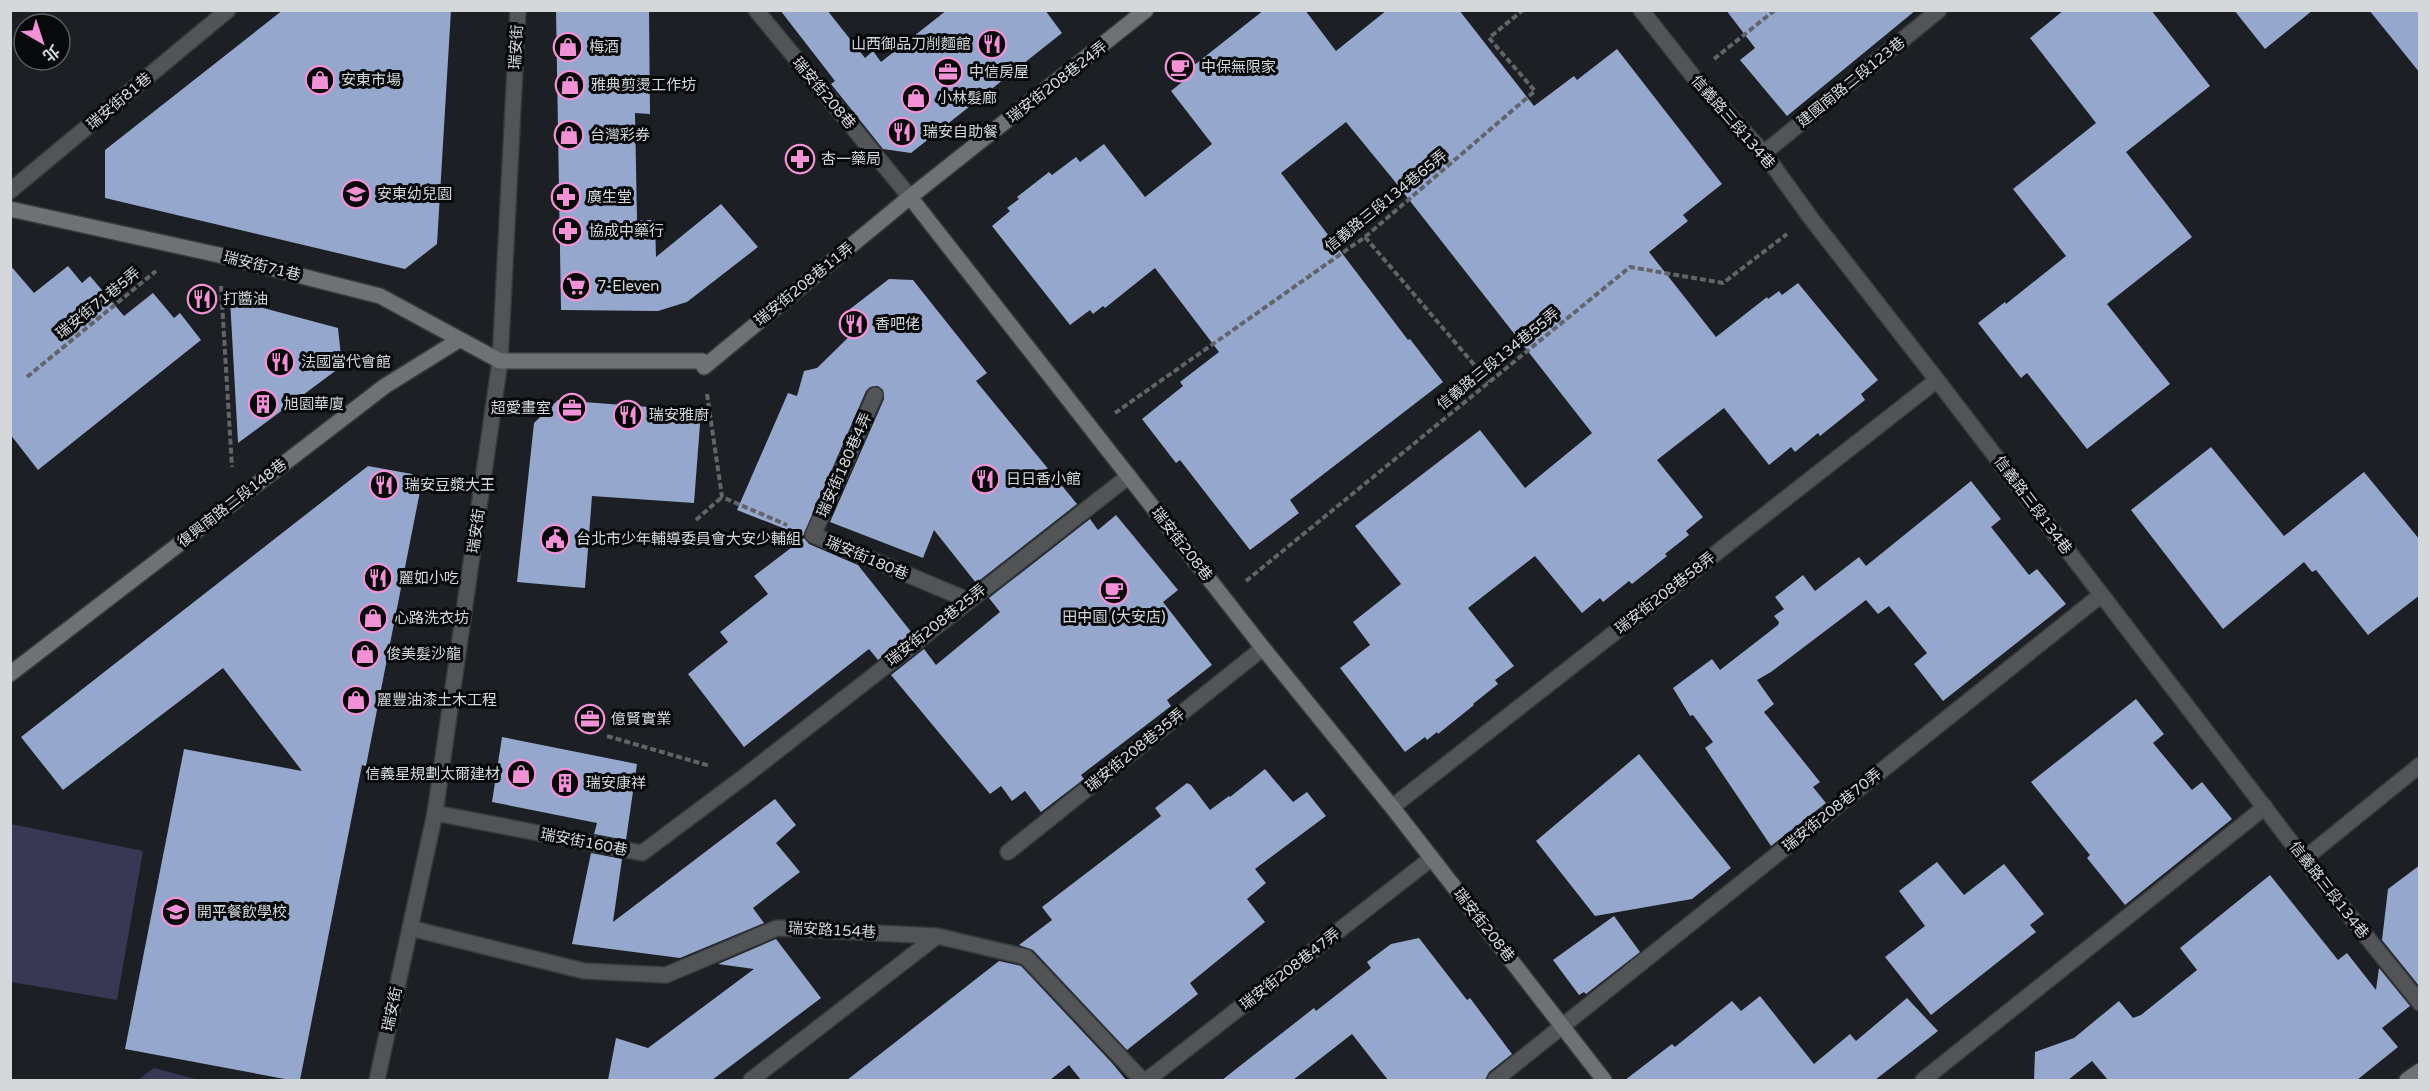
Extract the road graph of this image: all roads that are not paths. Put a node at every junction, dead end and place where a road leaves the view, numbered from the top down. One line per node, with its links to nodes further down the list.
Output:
1 (228, 10): 8 (street, 瑞安街81巷)
2 (518, 10): 12 (street, 瑞安街)
3 (756, 10): 9 (street, 瑞安街208巷)
4 (1146, 10): 9 (street, 瑞安街208巷24弄)
5 (1641, 10): 7 (street, 信義路三段134巷)
6 (1939, 10): 7 (street, 建國南路二段123巷)
7 (1764, 153): 13 (street, 信義路三段134巷)
8 (10, 191)
9 (910, 197): 12 (street, 瑞安街208巷11弄); 15 (street, 瑞安街208巷)
10 (10, 209): 11 (street, 瑞安街71巷)
11 (459, 340): 12 (street, 瑞安街71巷); 20 (street, 復興南路二段148巷)
12 (500, 361): 25 (street, 瑞安街)
13 (1937, 380): 17 (street, 信義路三段134巷); 23 (street, 瑞安街208巷58弄)
14 (875, 395): 16 (street, 瑞安街180巷4弄)
15 (1129, 476): 18 (street, 瑞安街208巷25弄); 19 (street, 瑞安街208巷)
16 (813, 535): 18 (street, 瑞安街180巷)
17 (2101, 595): 24 (street, 信義路三段134巷); 32 (street, 瑞安街208巷70弄)
18 (968, 600): 22 (street, 瑞安街208巷25弄)
19 (1263, 648): 23 (street, 瑞安街208巷); 26 (street, 瑞安街208巷35弄)
20 (10, 674)
21 (2420, 765): 28 (street)
22 (745, 776): 25 (street, 瑞安街160巷)
23 (1392, 807): 27 (street, 瑞安街208巷)
24 (2265, 807): 28 (street, 信義路三段134巷); 40 (street)
25 (435, 813): 29 (street, 瑞安街)
26 (1008, 852)
27 (1432, 858): 32 (street, 瑞安街208巷); 37 (street, 瑞安街208巷47弄)
28 (2304, 859): 31 (street, 信義路三段134巷)
29 (410, 928): 30 (street, 瑞安路154巷); 34 (street, 瑞安街)
30 (937, 936): 35 (street); 36 (street, 瑞安路154巷)
31 (2420, 1003)
32 (1562, 1026): 38 (street, 瑞安街208巷70弄); 39 (street, 瑞安街208巷)
33 (2420, 1071): 41 (street)
34 (377, 1080)
35 (751, 1080)
36 (1142, 1080)
37 (1147, 1080)
38 (1495, 1080)
39 (1604, 1080)
40 (1923, 1080)
41 (2407, 1080)

